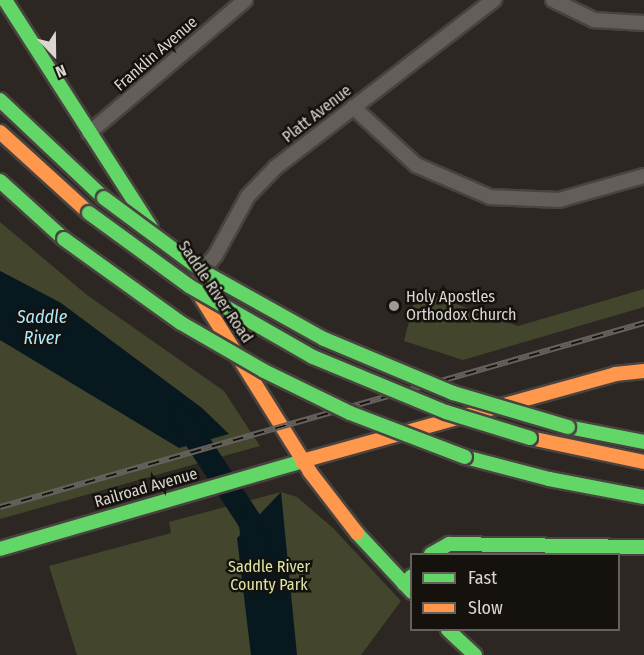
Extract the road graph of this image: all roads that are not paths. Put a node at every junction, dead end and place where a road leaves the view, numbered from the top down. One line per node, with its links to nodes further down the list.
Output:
1 (245, 0): 9 (street, Franklin Avenue)
2 (494, 0): 7 (street, Platt Avenue)
3 (553, 0): 5 (street)
4 (10, 2): 9 (main road, Saddle River Road)
5 (644, 23)
6 (0, 100): 14 (main road, bridge)
7 (353, 107): 10 (street); 12 (street, Platt Avenue)
8 (0, 132): 16 (main road, bridge)
9 (89, 134): 12 (main road, Saddle River Road)
10 (644, 176)
11 (0, 182): 17 (main road, bridge)
12 (192, 283): 15 (main road, Saddle River Road)
13 (644, 371): 15 (main road, Railroad Avenue)
14 (644, 442)
15 (302, 461): 19 (main road, Railroad Avenue); 21 (main road, Saddle River Road)
16 (644, 462)
17 (644, 497)
18 (644, 547): 20 (main road)
19 (0, 549)
20 (434, 553)
21 (409, 584)
22 (449, 631): 23 (main road)
23 (475, 655)

